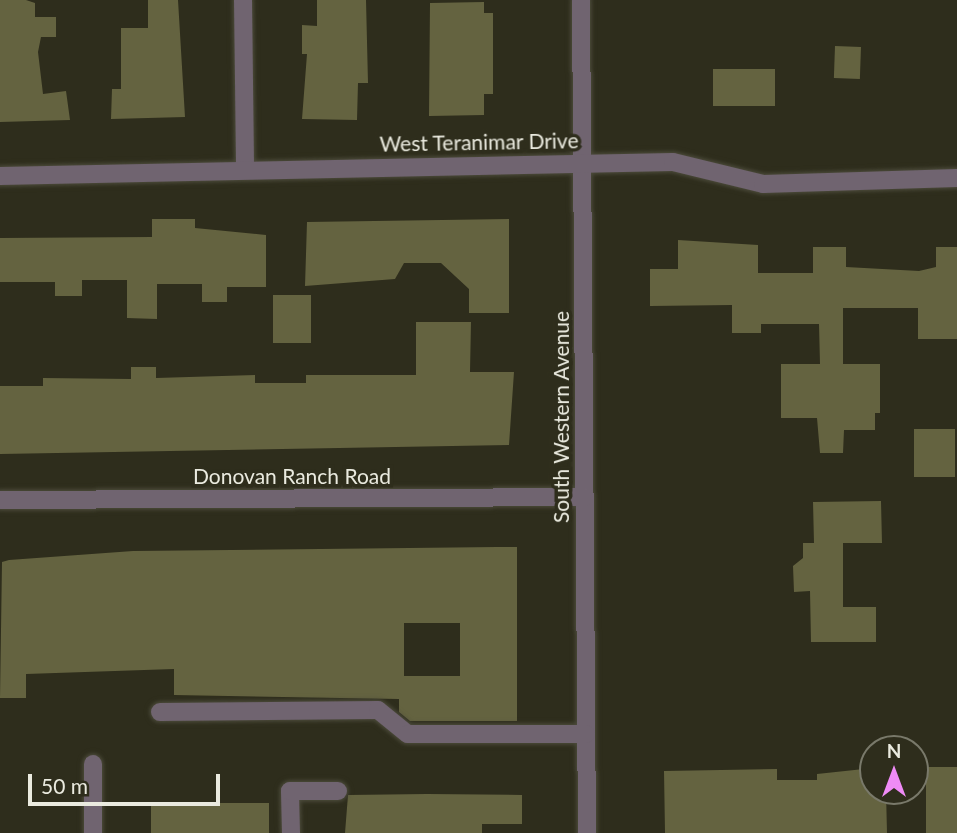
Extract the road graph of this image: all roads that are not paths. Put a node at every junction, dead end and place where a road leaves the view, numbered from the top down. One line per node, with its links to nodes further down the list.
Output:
1 (243, 0): 4 (street)
2 (580, 0): 3 (street, South Western Avenue)
3 (582, 163): 4 (street, West Teranimar Drive); 6 (street, West Teranimar Drive); 7 (street, South Western Avenue)
4 (245, 167): 5 (street, West Teranimar Drive)
5 (0, 176)
6 (957, 178)
7 (585, 497): 8 (street, Donovan Ranch Road); 10 (street, South Western Avenue)
8 (0, 500)
9 (160, 712): 10 (street)
10 (586, 734): 15 (street, South Western Avenue)
11 (93, 764): 13 (street)
12 (338, 791): 14 (street)
13 (93, 833)
14 (291, 833)
15 (587, 833)

